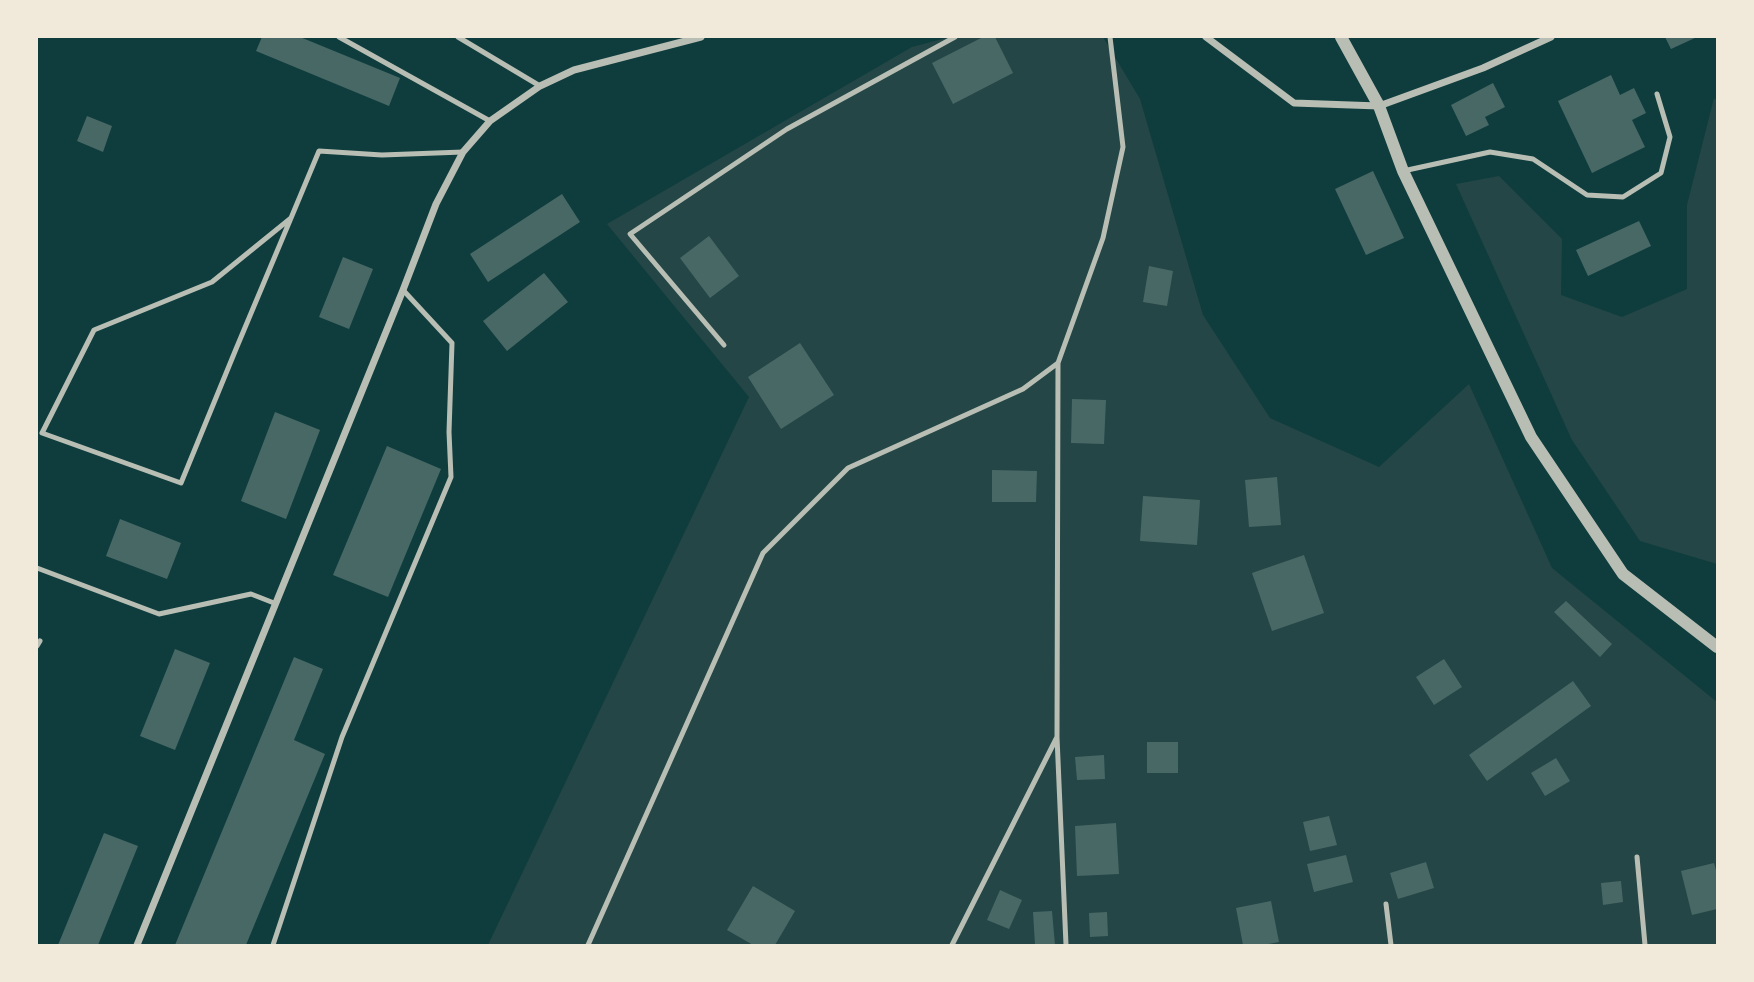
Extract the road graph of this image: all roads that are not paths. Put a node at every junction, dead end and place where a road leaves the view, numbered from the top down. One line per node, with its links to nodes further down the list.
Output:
1 (339, 37): 12 (lane)
2 (458, 37): 9 (lane)
3 (701, 37): 9 (street)
4 (955, 37): 17 (lane)
5 (1110, 37): 18 (lane)
6 (1206, 37): 11 (street)
7 (1342, 37): 11 (street)
8 (1551, 37): 11 (street)
9 (540, 86): 12 (street)
10 (1657, 94): 14 (lane)
11 (1379, 106): 14 (street)
12 (490, 121): 13 (street)
13 (463, 152): 15 (lane); 16 (street)
14 (1403, 172): 21 (street)
15 (291, 218): 15 (lane)
16 (403, 290): 20 (street); 26 (lane)
17 (724, 345)
18 (1058, 363): 22 (lane); 27 (lane)
19 (37, 568): 20 (lane)
20 (274, 603): 25 (street)
21 (1717, 647)
22 (1057, 737): 28 (lane); 29 (lane)
23 (1637, 856): 31 (lane)
24 (1386, 904): 30 (lane)
25 (137, 945)
26 (274, 945)
27 (588, 945)
28 (952, 945)
29 (1066, 945)
30 (1391, 945)
31 (1646, 945)

